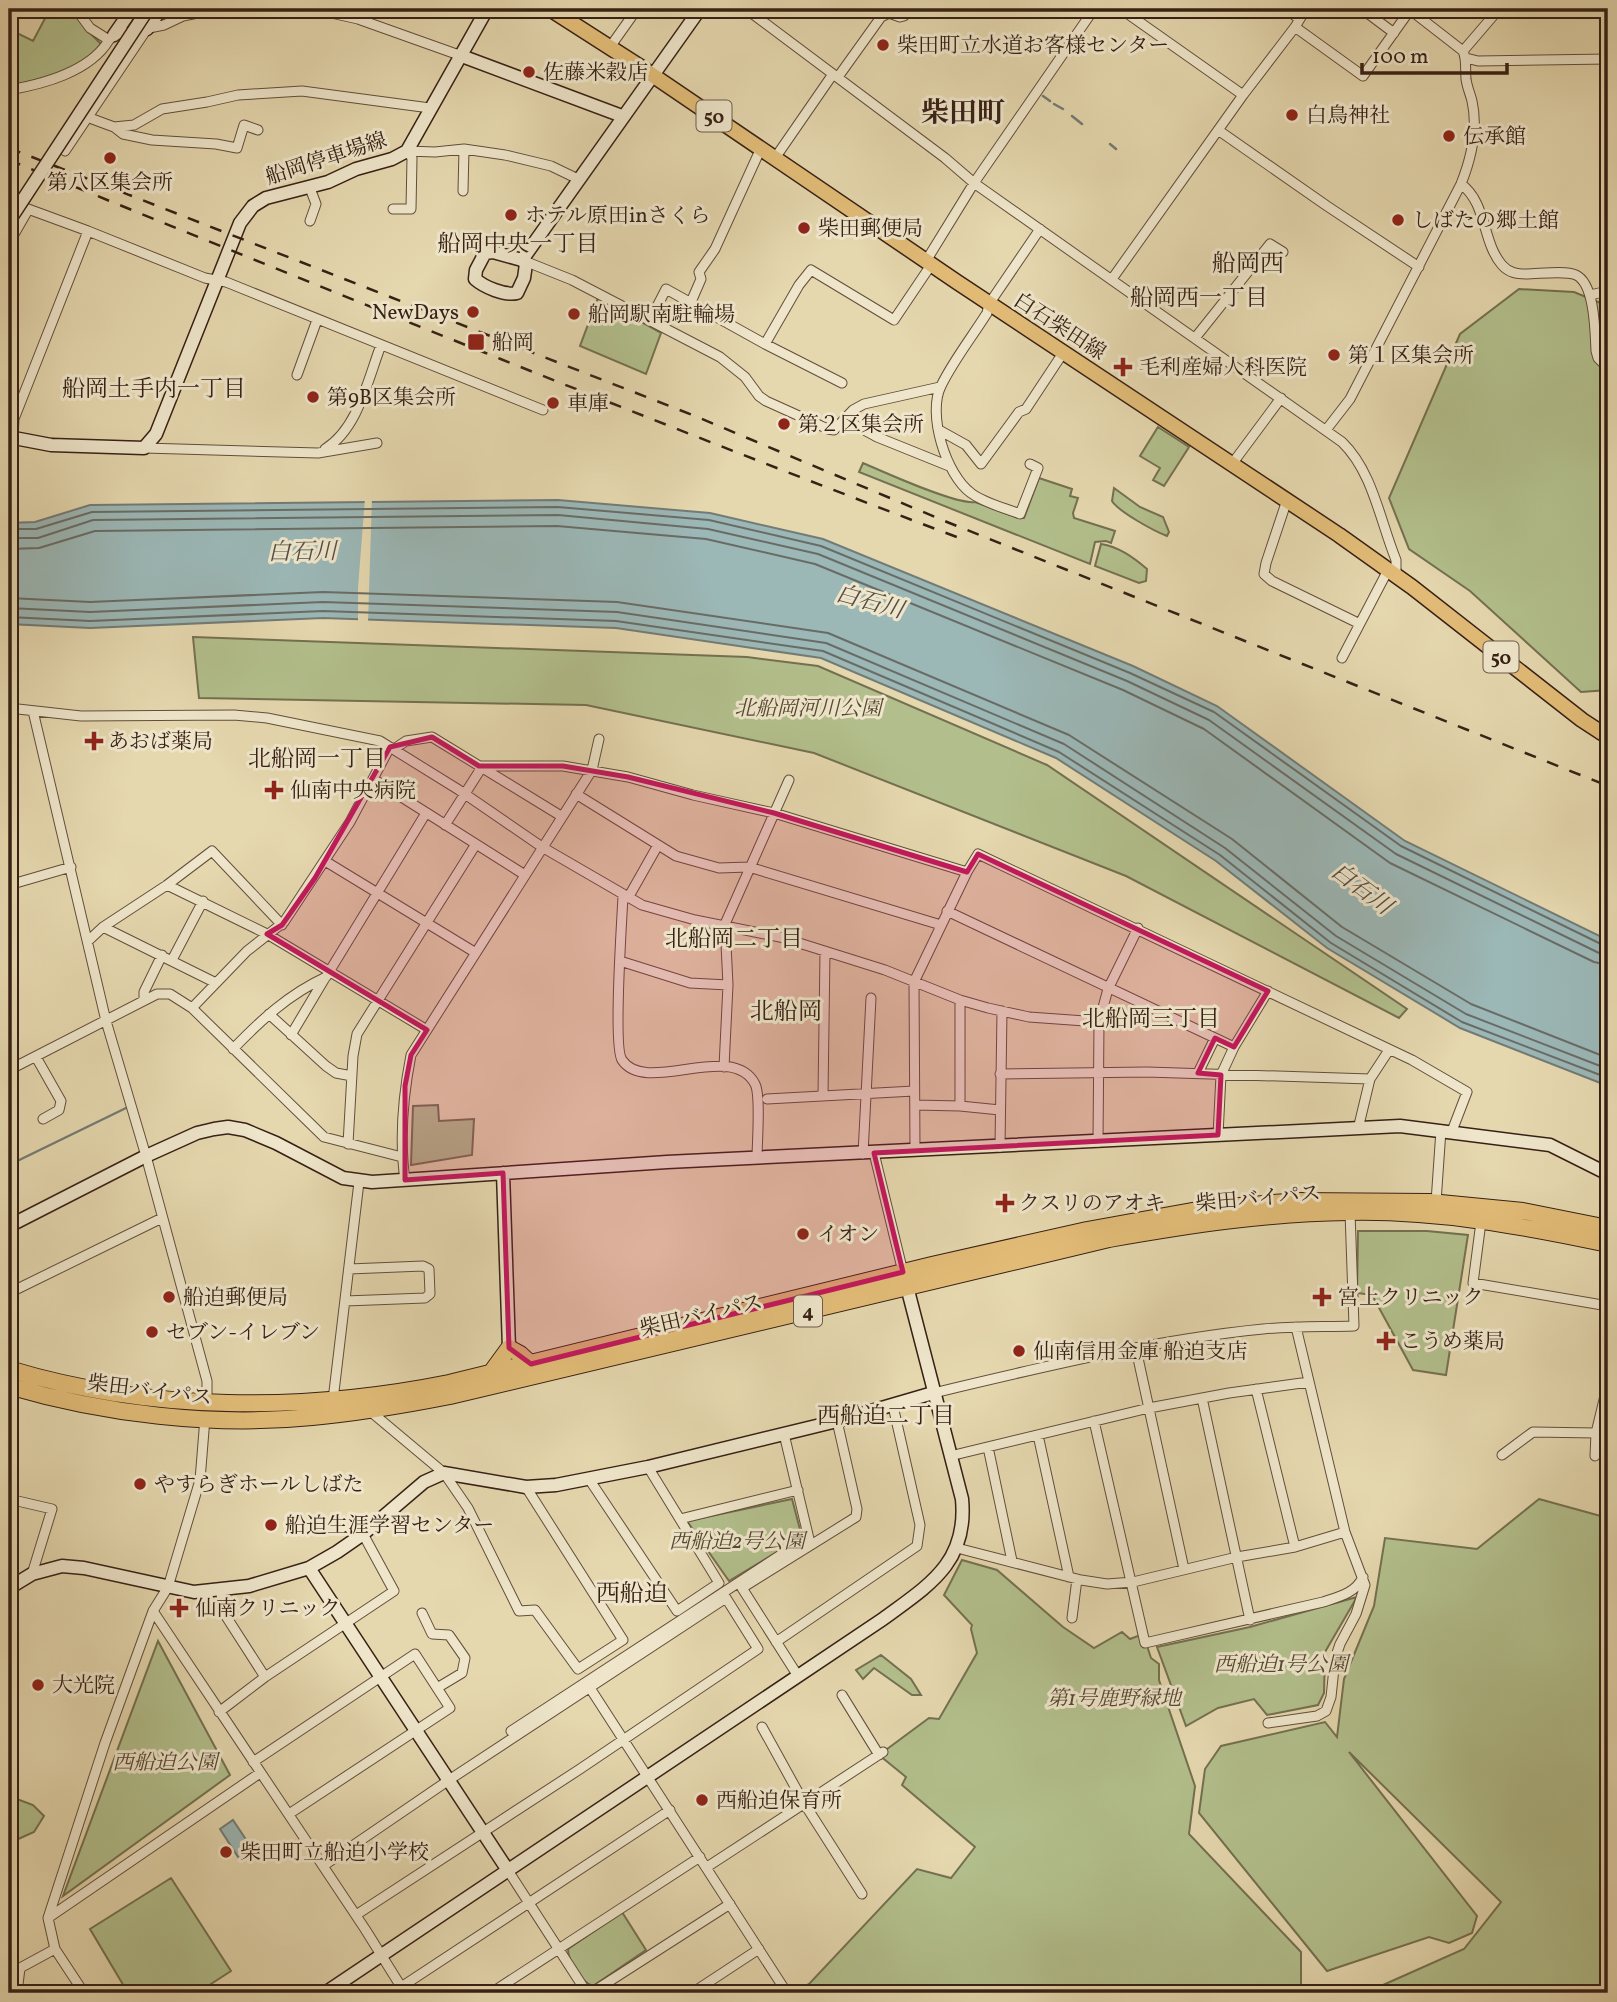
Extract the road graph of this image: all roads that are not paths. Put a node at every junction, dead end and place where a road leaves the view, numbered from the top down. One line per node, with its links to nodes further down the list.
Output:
1 (76, 9): 21 (street)
2 (132, 9): 21 (street)
3 (148, 9): 49 (street, bridge)
4 (160, 9): 19 (street)
5 (487, 9): 24 (street, 船岡停車場線)
6 (550, 9): 22 (main road, 白石柴田線 / 50)
7 (637, 9): 22 (street)
8 (700, 9): 26 (street)
9 (746, 9): 27 (street)
10 (909, 9): 27 (street)
11 (1094, 9): 42 (street)
12 (1121, 9): 29 (street)
13 (1287, 9): 18 (street)
14 (1306, 9): 18 (street)
15 (1362, 9): 20 (street)
16 (1409, 9): 20 (street); 23 (street)
17 (1499, 9): 23 (street)
18 (1297, 23): 20 (street); 29 (street)
19 (147, 29): 21 (street); 24 (street); 32 (street)
20 (1394, 33)
21 (111, 38): 28 (street)
22 (610, 47): 26 (main road, 白石柴田線 / 50)
23 (1464, 54): 25 (street); 43 (street)
24 (459, 55): 30 (street, 船岡停車場線); 31 (street)
25 (1608, 59)
26 (652, 75): 31 (street); 36 (main road, 白石柴田線 / 50)
27 (836, 76): 40 (street); 42 (street)
28 (9, 90)
29 (1242, 95): 35 (street)
30 (430, 108): 33 (street); 39 (street, 船岡停車場線)
31 (622, 116): 41 (street)
32 (87, 117): 33 (street); 38 (street)
33 (114, 127): 34 (street)
34 (258, 130)
35 (1217, 130): 57 (street); 58 (street)
36 (761, 148): 40 (main road, 白石柴田線 / 50); 62 (street)
37 (464, 149): 39 (street); 41 (street); 45 (street)
38 (65, 151)
39 (407, 151): 44 (street, 船岡停車場線); 47 (street)
40 (775, 158): 56 (main road, 白石柴田線 / 50)
41 (578, 180): 55 (street)
42 (974, 183): 51 (street); 56 (street)
43 (1461, 184): 57 (street); 61 (street)
44 (310, 188): 50 (street); 59 (street, 船岡停車場線)
45 (463, 191)
46 (9, 202): 48 (street)
47 (393, 209)
48 (28, 210): 52 (street); 53 (street)
49 (9, 221)
50 (310, 221)
51 (1040, 229): 58 (street); 63 (street)
52 (88, 231): 59 (street); 79 (street)
53 (9, 243)
54 (1283, 252): 66 (street)
55 (523, 260): 65 (street)
56 (928, 263): 63 (main road, 白石柴田線 / 50); 67 (street)
57 (1419, 267): 78 (street)
58 (1112, 279): 66 (street)
59 (217, 281): 64 (street); 81 (street, 船岡停車場線)
60 (1608, 291): 61 (street)
61 (1590, 295): 70 (street)
62 (691, 302): 65 (street); 67 (street)
63 (989, 303): 69 (main road, 白石柴田線 / 50); 73 (street)
64 (317, 320): 68 (street); 71 (street)
65 (650, 320): 76 (street)
66 (1195, 338): 74 (street)
67 (765, 344): 72 (street)
68 (381, 345): 75 (street); 82 (street)
69 (1063, 353): 77 (street); 84 (main road, 白石柴田線 / 50)
70 (1608, 368)
71 (297, 375)
72 (842, 383)
73 (940, 387): 76 (street); 77 (street)
74 (1281, 398): 78 (street); 84 (street)
75 (543, 410)
76 (844, 419): 85 (street)
77 (939, 430): 85 (street)
78 (1326, 430): 87 (street)
79 (11, 437): 81 (street)
80 (377, 443): 82 (street)
81 (144, 447): 82 (street)
82 (318, 453)
83 (1030, 464): 85 (street)
84 (1232, 464): 86 (main road, 白石柴田線 / 50)
85 (949, 466)
86 (1287, 500): 87 (main road, 白石柴田線 / 50); 88 (street)
87 (1392, 572): 88 (street); 92 (main road, 白石柴田線 / 50)
88 (1359, 623): 89 (street)
89 (1342, 658)
90 (9, 708): 91 (street)
91 (33, 711): 94 (street); 109 (street)
92 (1608, 737)
93 (599, 739): 96 (street)
94 (392, 748): 95 (street); 97 (street); 99 (street)
95 (481, 766): 96 (street); 99 (street); 103 (street)
96 (592, 769): 100 (street); 102 (street)
97 (373, 779): 101 (street); 108 (street)
98 (789, 780): 102 (street)
99 (465, 794): 104 (street); 107 (street)
100 (576, 794): 103 (street); 106 (street)
101 (426, 813): 104 (street); 115 (street)
102 (774, 813): 110 (street); 111 (street)
103 (561, 816): 107 (street)
104 (445, 825): 105 (street)
105 (476, 844): 112 (street); 119 (street)
106 (658, 845): 110 (street); 116 (street)
107 (542, 847): 112 (street); 116 (street)
108 (326, 861): 115 (street); 121 (street)
109 (71, 867): 113 (street); 126 (street)
110 (749, 867): 120 (street); 122 (street)
111 (967, 872): 118 (street); 124 (street)
112 (525, 875): 128 (street)
113 (9, 885)
114 (167, 885): 117 (street); 121 (street); 123 (street)
115 (377, 893): 119 (street); 132 (street)
116 (625, 897): 120 (street); 131 (street)
117 (203, 901): 125 (street); 130 (street)
118 (947, 911): 122 (street); 136 (street)
119 (427, 923): 128 (street); 141 (street)
120 (725, 924): 127 (street); 135 (street)
121 (282, 925): 125 (street)
122 (941, 925): 133 (street)
123 (103, 927): 126 (street); 129 (street)
124 (1138, 928): 136 (street); 137 (street)
125 (267, 934): 132 (street); 134 (street)
126 (88, 941): 145 (street)
127 (825, 952): 133 (street); 164 (street)
128 (476, 953): 147 (street)
129 (162, 955): 130 (street); 139 (street)
130 (172, 960): 134 (street)
131 (620, 961): 135 (street); 154 (street)
132 (328, 974): 141 (street); 144 (street); 148 (street)
133 (914, 982): 140 (street); 162 (street)
134 (216, 983): 142 (street)
135 (728, 985): 154 (street)
136 (1108, 989): 146 (street); 149 (street)
137 (1268, 991): 150 (street); 152 (street)
138 (871, 998): 163 (street)
139 (144, 1000): 142 (street); 145 (street)
140 (960, 1000): 143 (street); 167 (street)
141 (377, 1002): 147 (street); 160 (street)
142 (191, 1008): 151 (street)
143 (1002, 1011): 146 (street); 157 (street)
144 (269, 1014): 148 (street); 151 (street)
145 (106, 1021): 153 (street); 178 (street)
146 (1099, 1022): 158 (street)
147 (427, 1030): 179 (street)
148 (291, 1035): 160 (street)
149 (1215, 1038): 150 (street); 156 (street)
150 (1234, 1047): 159 (street)
151 (233, 1049): 174 (street)
152 (1390, 1050): 161 (street); 171 (street)
153 (36, 1056): 155 (street); 169 (street)
154 (724, 1067): 180 (street)
155 (9, 1070)
156 (1198, 1073): 158 (street); 159 (street)
157 (1000, 1074): 158 (street); 168 (street)
158 (1100, 1074): 173 (street)
159 (1221, 1075): 161 (street); 172 (street)
160 (352, 1076): 174 (street)
161 (1370, 1079): 170 (street)
162 (914, 1091): 163 (street); 166 (street)
163 (865, 1093): 164 (street); 177 (street)
164 (823, 1096): 165 (street)
165 (767, 1098)
166 (915, 1105): 167 (street); 176 (street)
167 (960, 1106): 168 (street)
168 (1000, 1110): 175 (street)
169 (43, 1119)
170 (1358, 1129): 171 (street); 172 (street)
171 (1447, 1131): 182 (street); 185 (street)
172 (1218, 1135): 173 (street)
173 (1098, 1142): 175 (street)
174 (348, 1144): 179 (street)
175 (1000, 1147): 176 (street)
176 (915, 1150): 177 (street)
177 (869, 1154): 180 (street); 193 (street)
178 (146, 1156): 184 (street); 187 (street); 189 (street)
179 (402, 1157): 183 (street)
180 (757, 1158): 181 (street)
181 (503, 1173): 183 (street); 198 (street)
182 (1608, 1174)
183 (405, 1180): 184 (street)
184 (359, 1182): 192 (street)
185 (1436, 1202): 190 (highway, 柴田バイパス / 4); 193 (highway, 柴田バイパス / 4)
186 (1350, 1212): 188 (highway, 柴田バイパス / 4); 193 (highway, 柴田バイパス / 4); 197 (street)
187 (162, 1218): 194 (street); 210 (street)
188 (1481, 1222): 191 (highway, 柴田バイパス / 4); 196 (street)
189 (9, 1226)
190 (1608, 1228)
191 (1608, 1244)
192 (349, 1269): 195 (street); 195 (street)
193 (905, 1279): 200 (highway, 柴田バイパス / 4); 207 (street); 213 (highway, 柴田バイパス / 4)
194 (9, 1293)
195 (345, 1301): 209 (street)
196 (1608, 1307)
197 (1296, 1327): 199 (street); 203 (street)
198 (509, 1348): 200 (highway); 202 (highway)
199 (1136, 1349): 207 (street); 212 (street)
200 (531, 1364): 202 (highway, 柴田バイパス / 4)
201 (9, 1369): 210 (highway, 柴田バイパス / 4)
202 (490, 1374): 209 (highway, 柴田バイパス / 4)
203 (1309, 1382): 206 (street); 231 (street)
204 (1608, 1383): 217 (street)
205 (9, 1386): 214 (highway, 柴田バイパス / 4)
206 (1256, 1389): 208 (street); 234 (street)
207 (933, 1393): 211 (street); 222 (street)
208 (1202, 1398): 212 (street); 236 (street)
209 (333, 1400): 210 (highway, 柴田バイパス / 4)
210 (207, 1402): 214 (street)
211 (893, 1406): 215 (street); 252 (street)
212 (1149, 1408): 216 (street); 239 (street)
213 (370, 1410): 214 (highway, 柴田バイパス / 4); 225 (street)
214 (205, 1419): 244 (street)
215 (837, 1421): 218 (street); 233 (street)
216 (1094, 1421): 219 (street); 243 (street)
217 (1596, 1433): 221 (street); 223 (street)
218 (783, 1434): 224 (street); 228 (street)
219 (1038, 1435): 220 (street); 242 (street)
220 (988, 1447): 222 (street); 237 (street)
221 (1502, 1455)
222 (950, 1456): 235 (street)
223 (1595, 1456)
224 (648, 1467): 226 (street); 230 (street)
225 (444, 1473): 227 (street); 227 (street); 232 (street)
226 (589, 1479): 227 (street); 230 (street)
227 (526, 1487)
228 (798, 1490): 230 (street); 233 (street)
229 (9, 1499): 240 (street)
230 (680, 1519)
231 (1345, 1532): 234 (street); 241 (street)
232 (363, 1534): 238 (street); 251 (street)
233 (806, 1542): 252 (street); 263 (street)
234 (1295, 1547): 236 (street)
235 (957, 1548): 237 (street); 255 (street)
236 (1237, 1557): 239 (street); 250 (street)
237 (1012, 1561): 242 (street)
238 (309, 1568): 246 (street); 251 (street)
239 (1184, 1569): 243 (street)
240 (32, 1574): 244 (street); 245 (street)
241 (1363, 1577): 250 (street); 260 (street)
242 (1073, 1578): 243 (street); 249 (street)
243 (1133, 1582): 250 (street)
244 (168, 1587): 246 (street); 247 (street)
245 (9, 1588)
246 (221, 1589): 253 (street)
247 (153, 1611): 259 (street); 281 (street)
248 (422, 1613): 256 (street)
249 (1072, 1618)
250 (1250, 1620)
251 (345, 1622): 253 (street); 254 (street)
252 (776, 1642): 255 (street)
253 (265, 1676): 259 (street)
254 (380, 1676): 256 (street); 262 (street); 265 (street)
255 (798, 1676): 267 (street)
256 (438, 1688): 262 (street)
257 (590, 1688): 264 (street); 264 (street); 268 (street)
258 (842, 1695): 269 (street)
259 (219, 1712): 265 (street)
260 (1268, 1723)
261 (762, 1727): 269 (street)
262 (415, 1730): 268 (street); 271 (street)
263 (511, 1731)
264 (624, 1740): 267 (street); 272 (street)
265 (253, 1762): 266 (street)
266 (260, 1773): 271 (street); 281 (street)
267 (649, 1777): 270 (street); 276 (street)
268 (449, 1780): 272 (street); 274 (street)
269 (804, 1803): 275 (street); 277 (street)
270 (670, 1810): 273 (street); 278 (street)
271 (289, 1814): 274 (street)
272 (483, 1832): 276 (street); 280 (street)
273 (700, 1857): 275 (street); 283 (street)
274 (323, 1866): 280 (street)
275 (707, 1867): 279 (street)
276 (507, 1869): 278 (street); 285 (street)
277 (862, 1894)
278 (529, 1903): 283 (street); 286 (street)
279 (730, 1904): 284 (street); 292 (street)
280 (356, 1915): 285 (street)
281 (48, 1919): 282 (street)
282 (55, 1949): 287 (street); 288 (street)
283 (558, 1949): 291 (street); 292 (street)
284 (760, 1949): 293 (street); 294 (street)
285 (382, 1956): 286 (street); 289 (street)
286 (403, 1990): 290 (street)
287 (17, 1993)
288 (84, 1993)
289 (325, 1993)
290 (392, 1993)
291 (491, 1993)
292 (589, 1993)
293 (692, 1993)
294 (787, 1993)

